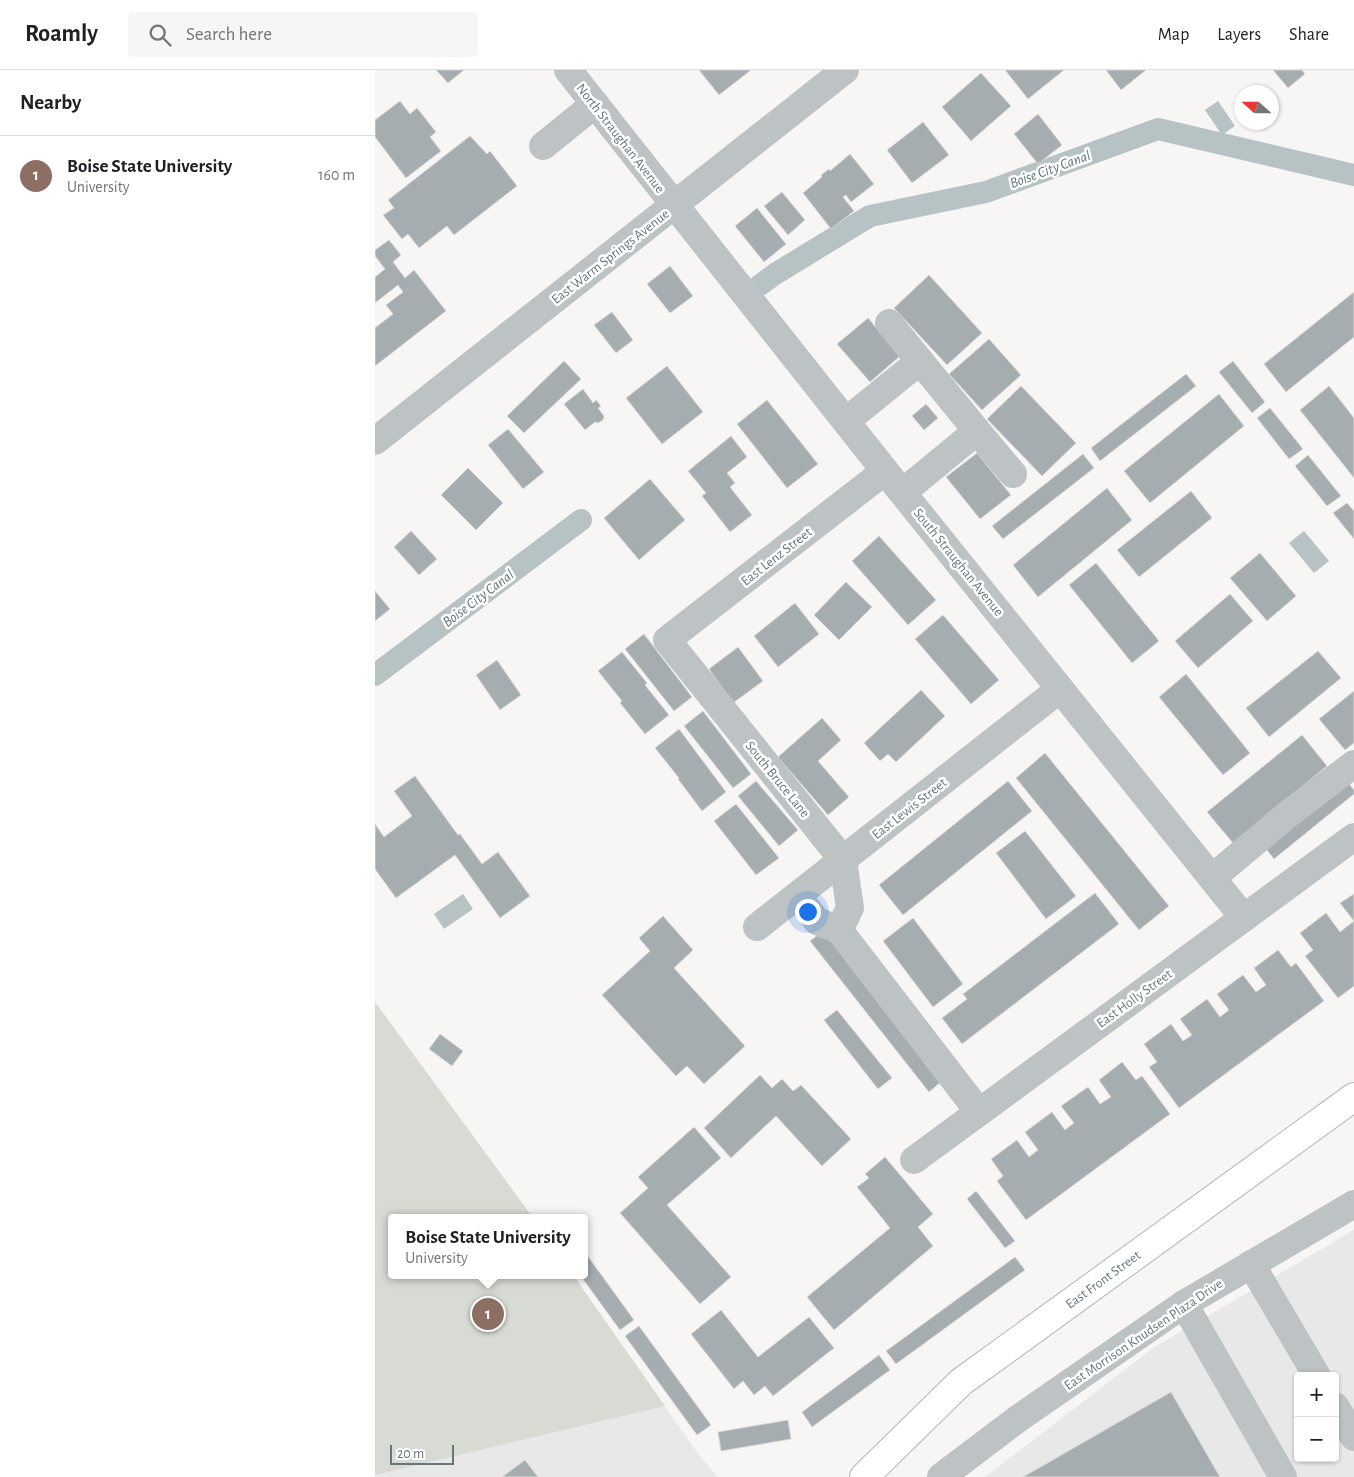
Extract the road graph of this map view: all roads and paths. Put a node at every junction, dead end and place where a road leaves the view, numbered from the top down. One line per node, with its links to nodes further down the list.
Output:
1 (845, 70): 5 (street, East Warm Springs Avenue)
2 (571, 71): 3 (street, North Straughan Avenue)
3 (595, 104): 4 (street); 5 (street, North Straughan Avenue)
4 (543, 146)
5 (674, 205): 8 (street, South Straughan Avenue); 10 (street, East Warm Springs Avenue)
6 (889, 323): 7 (street)
7 (920, 361): 8 (street); 9 (street)
8 (846, 421): 11 (street, South Straughan Avenue)
9 (977, 431): 12 (street); 13 (street)
10 (375, 441)
11 (885, 471): 13 (street, South Straughan Avenue); 14 (street, East Lenz Street)
12 (1013, 474)
13 (903, 492): 15 (street, South Straughan Avenue)
14 (667, 640): 18 (street, South Bruce Lane)
15 (1060, 689): 18 (street, East Lewis Street); 19 (street, South Straughan Avenue)
16 (1354, 764): 19 (street)
17 (1354, 837): 21 (street, East Holly Street)
18 (843, 860): 20 (street, East Lewis Street); 23 (street)
19 (1212, 878): 21 (street, South Straughan Avenue)
20 (797, 896): 22 (street, East Lewis Street); 23 (street)
21 (1244, 918): 25 (street, East Holly Street)
22 (757, 927)
23 (839, 930): 25 (street)
24 (1354, 1097): 33 (main road, East Front Street)
25 (979, 1112): 26 (street, East Holly Street)
26 (914, 1160)
27 (1354, 1204): 28 (street, East Morrison Knudsen Plaza Drive)
28 (1251, 1264): 29 (street, East Morrison Knudsen Plaza Drive); 30 (street)
29 (1184, 1304): 34 (street, East Morrison Knudsen Plaza Drive); 35 (street)
30 (1315, 1372)
31 (1339, 1413): 32 (street)
32 (1354, 1437)
33 (864, 1477)
34 (941, 1477)
35 (1283, 1477)

